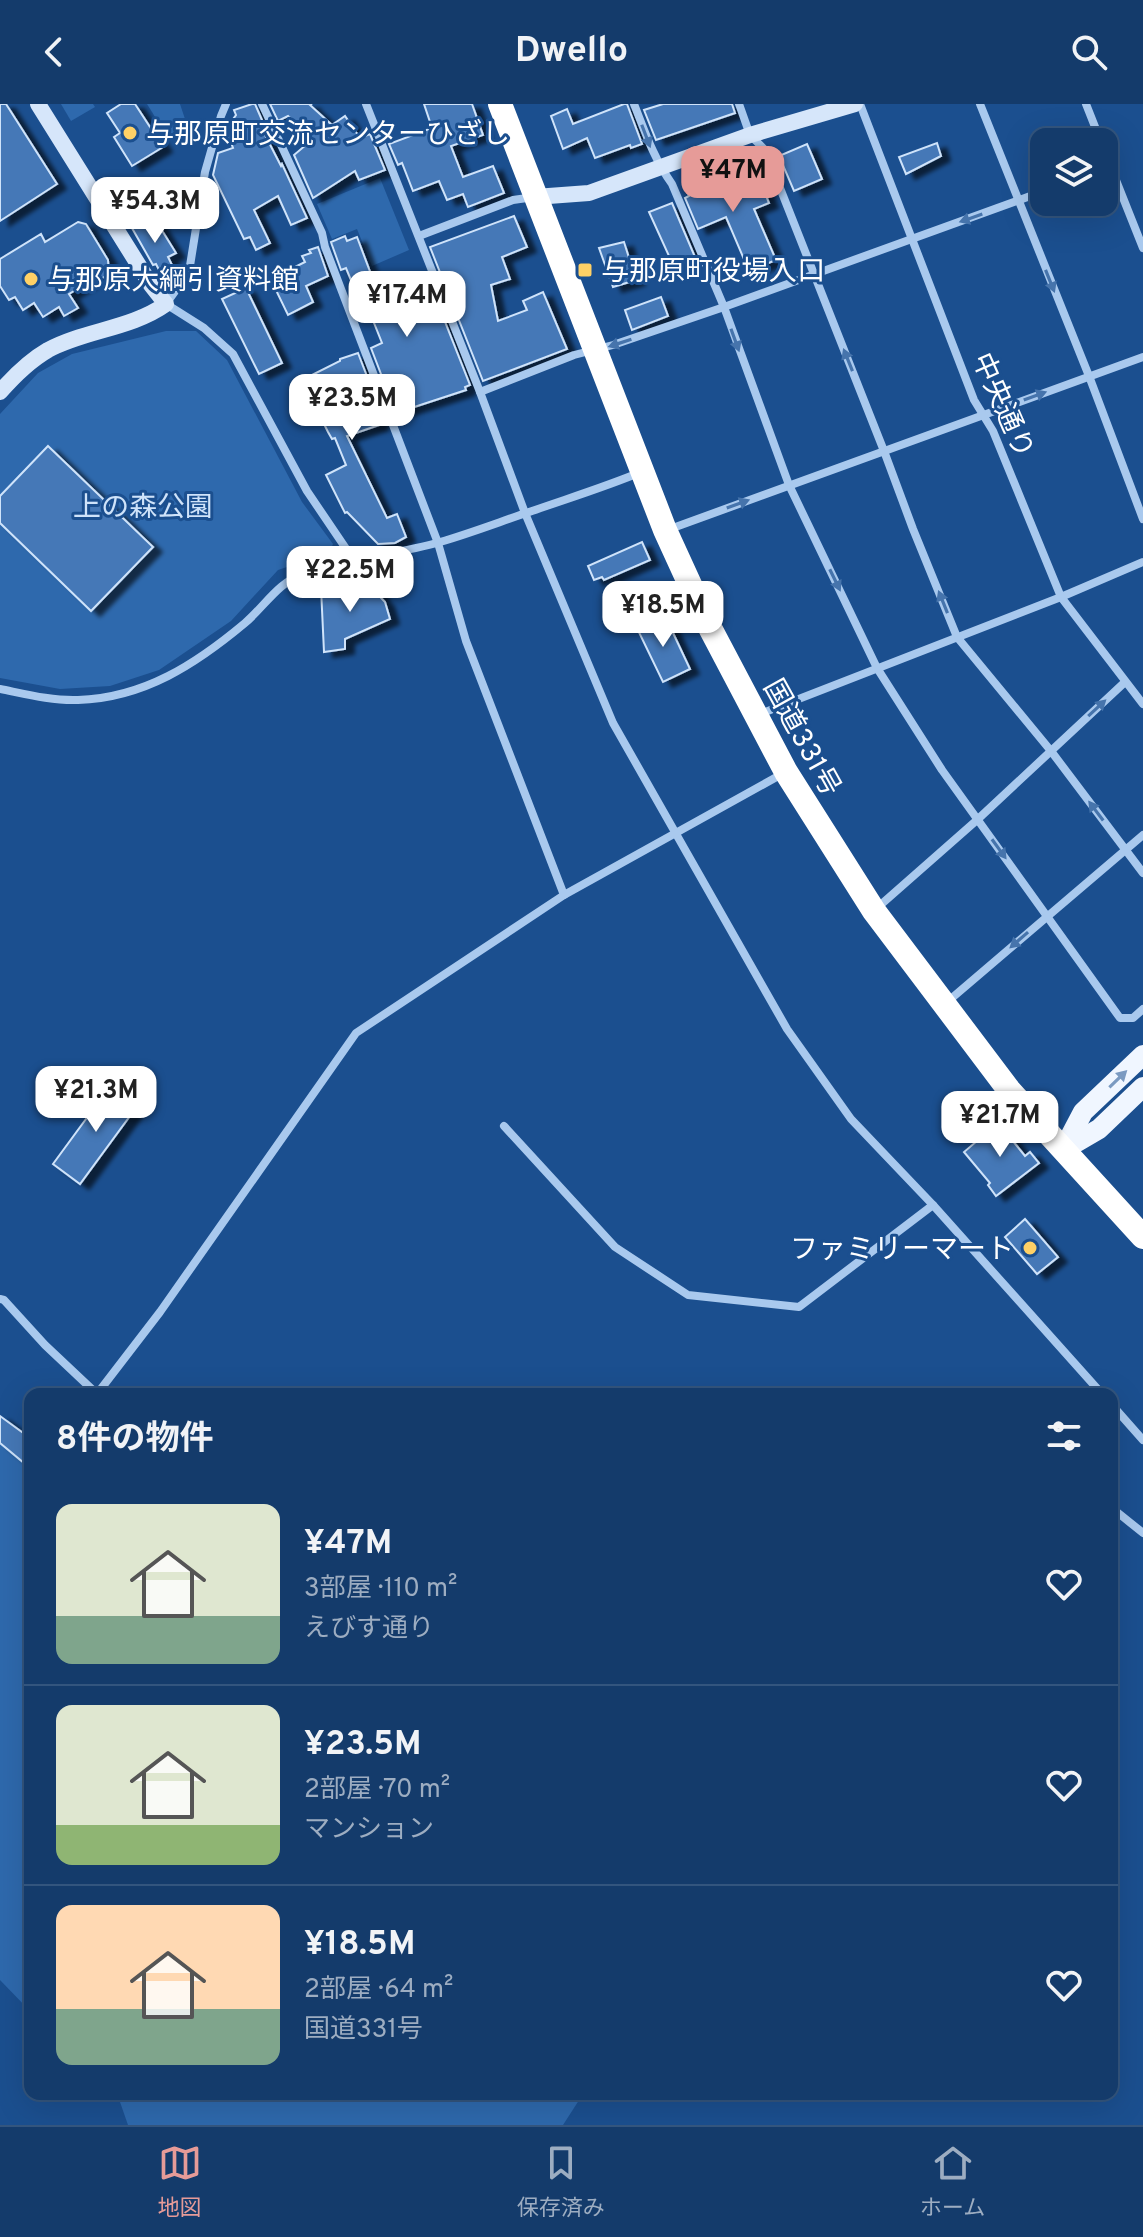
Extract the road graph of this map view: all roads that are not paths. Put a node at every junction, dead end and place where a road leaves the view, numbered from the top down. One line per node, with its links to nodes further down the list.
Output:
1 (38, 104): 22 (street)
2 (226, 104): 22 (street)
3 (262, 104): 36 (street)
4 (366, 104): 18 (street)
5 (500, 104): 16 (highway, 国道331号)
6 (634, 104): 13 (street, one-way to 13)
7 (739, 104): 12 (street)
8 (858, 104): 12 (street); 19 (street, 中央通り)
9 (980, 104): 17 (street)
10 (1086, 104): 11 (street)
11 (1095, 128)
12 (750, 135): 13 (street); 21 (street)
13 (659, 166): 16 (street); 23 (street)
14 (1118, 192): 20 (street)
15 (1030, 196): 17 (street)
16 (535, 197): 18 (street); 24 (highway, 国道331号)
17 (1018, 201): 19 (street, one-way to 19); 26 (street, one-way to 26)
18 (419, 236): 28 (street)
19 (913, 238): 21 (street); 29 (street, 中央通り)
20 (1143, 248)
21 (814, 275): 23 (street); 30 (street, one-way to 21)
22 (166, 304): 27 (street); 37 (street)
23 (724, 307): 24 (street, one-way to 24); 32 (street, one-way to 32)
24 (594, 351): 28 (street); 31 (highway, 国道331号)
25 (1143, 357): 26 (street)
26 (1089, 376): 29 (street, one-way to 26); 34 (street)
27 (0, 392)
28 (480, 392): 33 (street)
29 (983, 416): 30 (street); 39 (street, 中央通り)
30 (884, 451): 32 (street); 40 (street, one-way to 30)
31 (642, 472): 33 (street); 35 (highway, 国道331号)
32 (789, 485): 35 (street, one-way to 32); 41 (street, one-way to 41)
33 (525, 513): 36 (street); 49 (street)
34 (1143, 519)
35 (665, 530): 45 (highway, 国道331号)
36 (438, 543): 37 (street); 53 (street)
37 (353, 559): 43 (street)
38 (1143, 562): 39 (street)
39 (1061, 597): 40 (street); 42 (street, 中央通り)
40 (957, 637): 41 (street); 46 (street)
41 (877, 668): 45 (street); 48 (street)
42 (1125, 682): 44 (street, 中央通り); 46 (street, one-way to 42)
43 (0, 689)
44 (1143, 704)
45 (756, 716): 47 (highway, 国道331号)
46 (1051, 751): 48 (street); 51 (street, one-way to 46)
47 (786, 772): 49 (street); 54 (highway, 国道331号)
48 (977, 820): 54 (street); 55 (street, one-way to 55)
49 (676, 833): 53 (street); 62 (street)
50 (1143, 835): 51 (street)
51 (1126, 850): 52 (street); 55 (street)
52 (1143, 873)
53 (564, 895): 66 (street)
54 (874, 911): 56 (highway, 国道331号)
55 (1047, 916): 56 (street, one-way to 56); 57 (street)
56 (943, 1005): 61 (highway, 国道331号)
57 (1143, 1009)
58 (1143, 1055): 61 (main road, one-way to 58)
59 (1143, 1087): 61 (main road)
60 (504, 1126): 62 (street)
61 (1063, 1150): 63 (highway, 国道331号)
62 (933, 1205): 67 (street)
63 (1143, 1237)
64 (0, 1299): 65 (street)
65 (91, 1388)
66 (102, 1388)
67 (1097, 1388)
68 (1118, 1412): 69 (street)
69 (1143, 1440)
70 (1118, 1513): 71 (street)
71 (1143, 1533)

